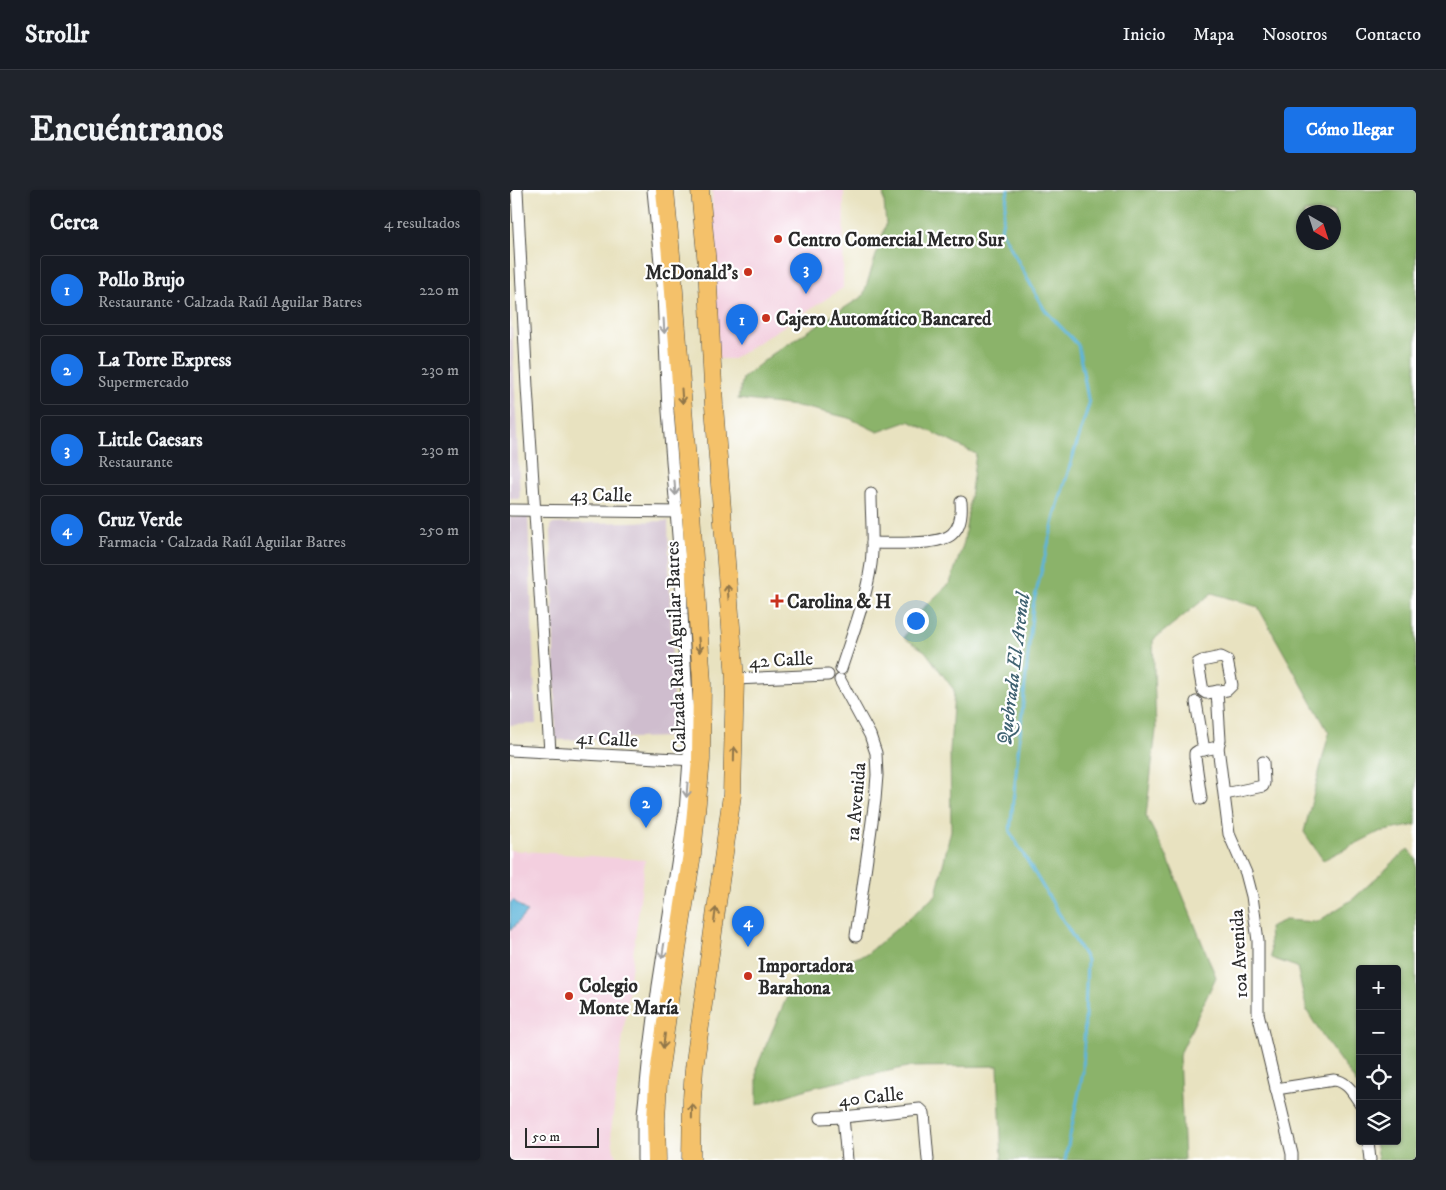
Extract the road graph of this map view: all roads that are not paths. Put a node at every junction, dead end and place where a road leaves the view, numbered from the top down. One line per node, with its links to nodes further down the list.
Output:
1 (517, 190): 6 (street)
2 (652, 190): 7 (street)
3 (665, 190): 5 (highway, Calzada Raúl Aguilar Batres)
4 (700, 190): 15 (highway, one-way to 4)
5 (669, 231): 7 (highway); 12 (highway, Calzada Raúl Aguilar Batres, one-way to 12)
6 (515, 266): 11 (street)
7 (662, 294): 12 (street, one-way to 12)
8 (871, 494): 13 (street)
9 (961, 502): 13 (street)
10 (510, 510): 11 (street, 43 Calle)
11 (535, 511): 12 (street, 43 Calle); 21 (street)
12 (684, 512): 22 (highway, Calzada Raúl Aguilar Batres, one-way to 22)
13 (872, 543): 14 (street)
14 (840, 674): 15 (street, 42 Calle); 26 (street, 1a Avenida)
15 (735, 678): 34 (highway, one-way to 15)
16 (1217, 691): 18 (street, 10a Avenida)
17 (1196, 702): 20 (street)
18 (1218, 747): 20 (street); 24 (street, 10a Avenida)
19 (510, 750): 21 (street, 41 Calle)
20 (1204, 750): 25 (street)
21 (550, 752): 22 (street, 41 Calle)
22 (695, 760): 32 (street, one-way to 32); 33 (highway, Calzada Raúl Aguilar Batres, one-way to 33)
23 (1263, 762): 24 (street)
24 (1225, 794): 27 (street, 10a Avenida)
25 (1201, 799)
26 (856, 936)
27 (1276, 1089): 28 (street); 37 (street, 10a Avenida)
28 (1358, 1100)
29 (843, 1117): 30 (street, 40 Calle); 35 (street); 36 (street, 40 Calle)
30 (821, 1118)
31 (1368, 1145): 38 (street)
32 (643, 1160)
33 (657, 1160)
34 (691, 1160)
35 (846, 1160)
36 (928, 1160)
37 (1292, 1160)
38 (1370, 1160)

